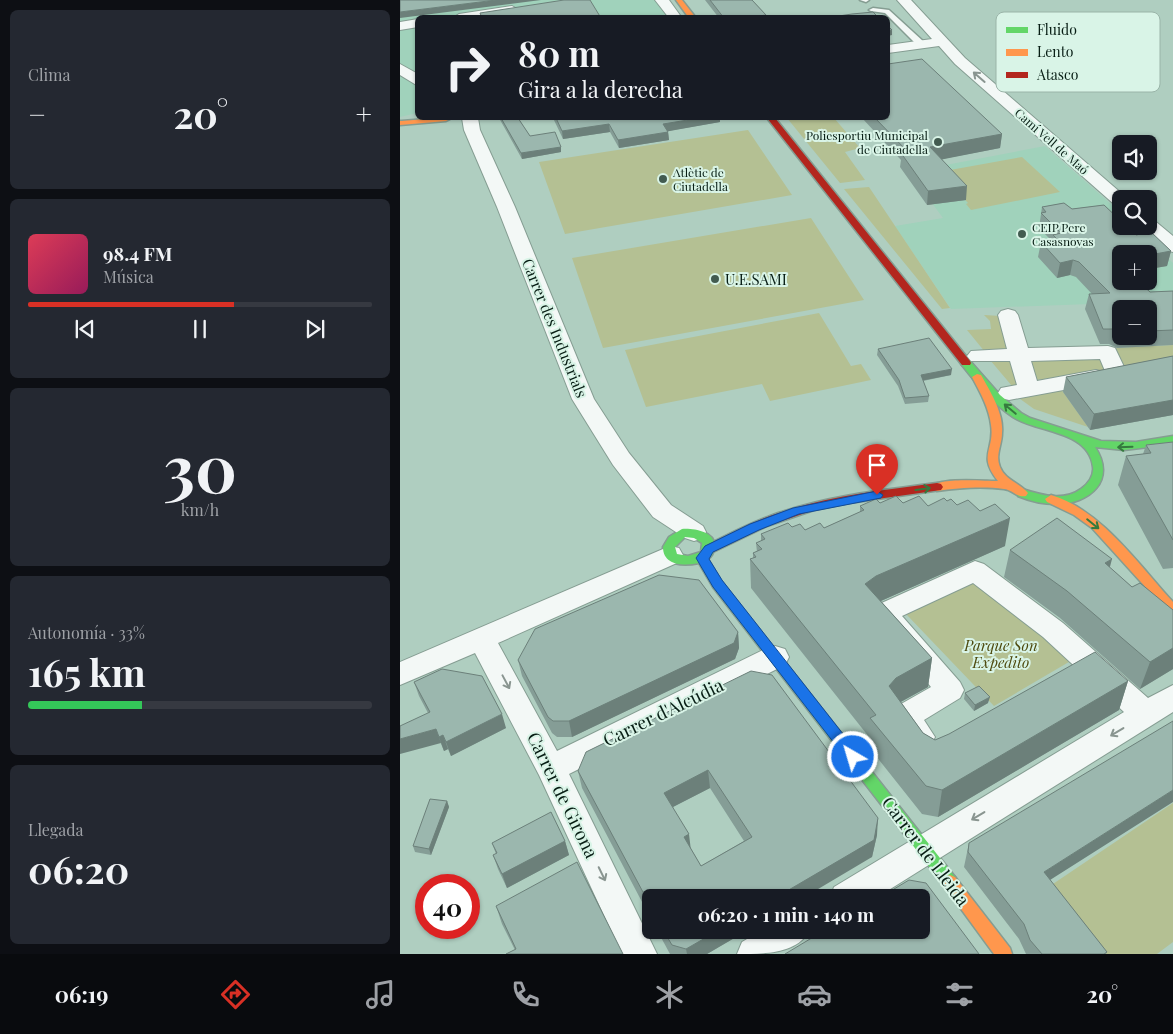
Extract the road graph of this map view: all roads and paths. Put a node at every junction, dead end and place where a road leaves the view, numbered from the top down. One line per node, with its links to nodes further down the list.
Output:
1 (662, 0): 7 (street)
2 (679, 0): 8 (street)
3 (904, 0): 11 (street, Camí Vell de Maó)
4 (526, 8): 6 (street)
5 (873, 10): 12 (lane)
6 (479, 15)
7 (674, 15)
8 (691, 15)
9 (415, 24): 10 (street)
10 (400, 26)
11 (940, 42): 12 (street); 20 (street, Camí Vell de Maó, one-way to 11)
12 (921, 44): 13 (street)
13 (890, 49)
14 (400, 68): 15 (street)
15 (415, 80)
16 (415, 119): 19 (street)
17 (458, 120): 19 (street); 38 (street, Carrer des Industrials)
18 (773, 120): 26 (street)
19 (401, 124)
20 (1112, 193)
21 (1157, 232): 22 (street)
22 (1173, 246)
23 (1008, 316): 24 (street)
24 (1019, 355): 24 (street); 25 (street)
25 (978, 356)
26 (977, 377): 27 (street, one-way to 26); 30 (street)
27 (1052, 428): 28 (street); 30 (street)
28 (1076, 437): 29 (street, one-way to 28); 35 (street)
29 (1173, 440)
30 (996, 444): 31 (street)
31 (992, 456): 32 (street); 36 (street)
32 (978, 464)
33 (1112, 468): 35 (street)
34 (947, 474): 39 (street)
35 (1098, 478): 37 (street)
36 (1010, 485): 37 (street); 40 (street, one-way to 36)
37 (1052, 499): 42 (street, one-way to 42)
38 (662, 511): 40 (street, Carrer des Industrials); 41 (street, Carrer des Industrials)
39 (752, 515)
40 (703, 540): 41 (street); 41 (street); 44 (street, Carrer de Lleida)
41 (669, 550): 43 (street)
42 (1173, 610)
43 (482, 639): 46 (street); 51 (street, Carrer de Girona, one-way to 51)
44 (775, 657): 51 (street, Carrer d'Alcúdia); 52 (street, Carrer de Lleida)
45 (1090, 663): 47 (street); 49 (street); 50 (street)
46 (400, 674)
47 (1065, 677)
48 (1173, 697): 49 (street)
49 (1146, 714): 52 (street, one-way to 52)
50 (949, 742)
51 (551, 768): 55 (street, Carrer de Girona, one-way to 55)
52 (925, 848): 53 (street); 57 (street, Carrer de Lleida)
53 (860, 889)
54 (778, 939): 56 (street)
55 (640, 954)
56 (754, 954)
57 (1004, 954)

